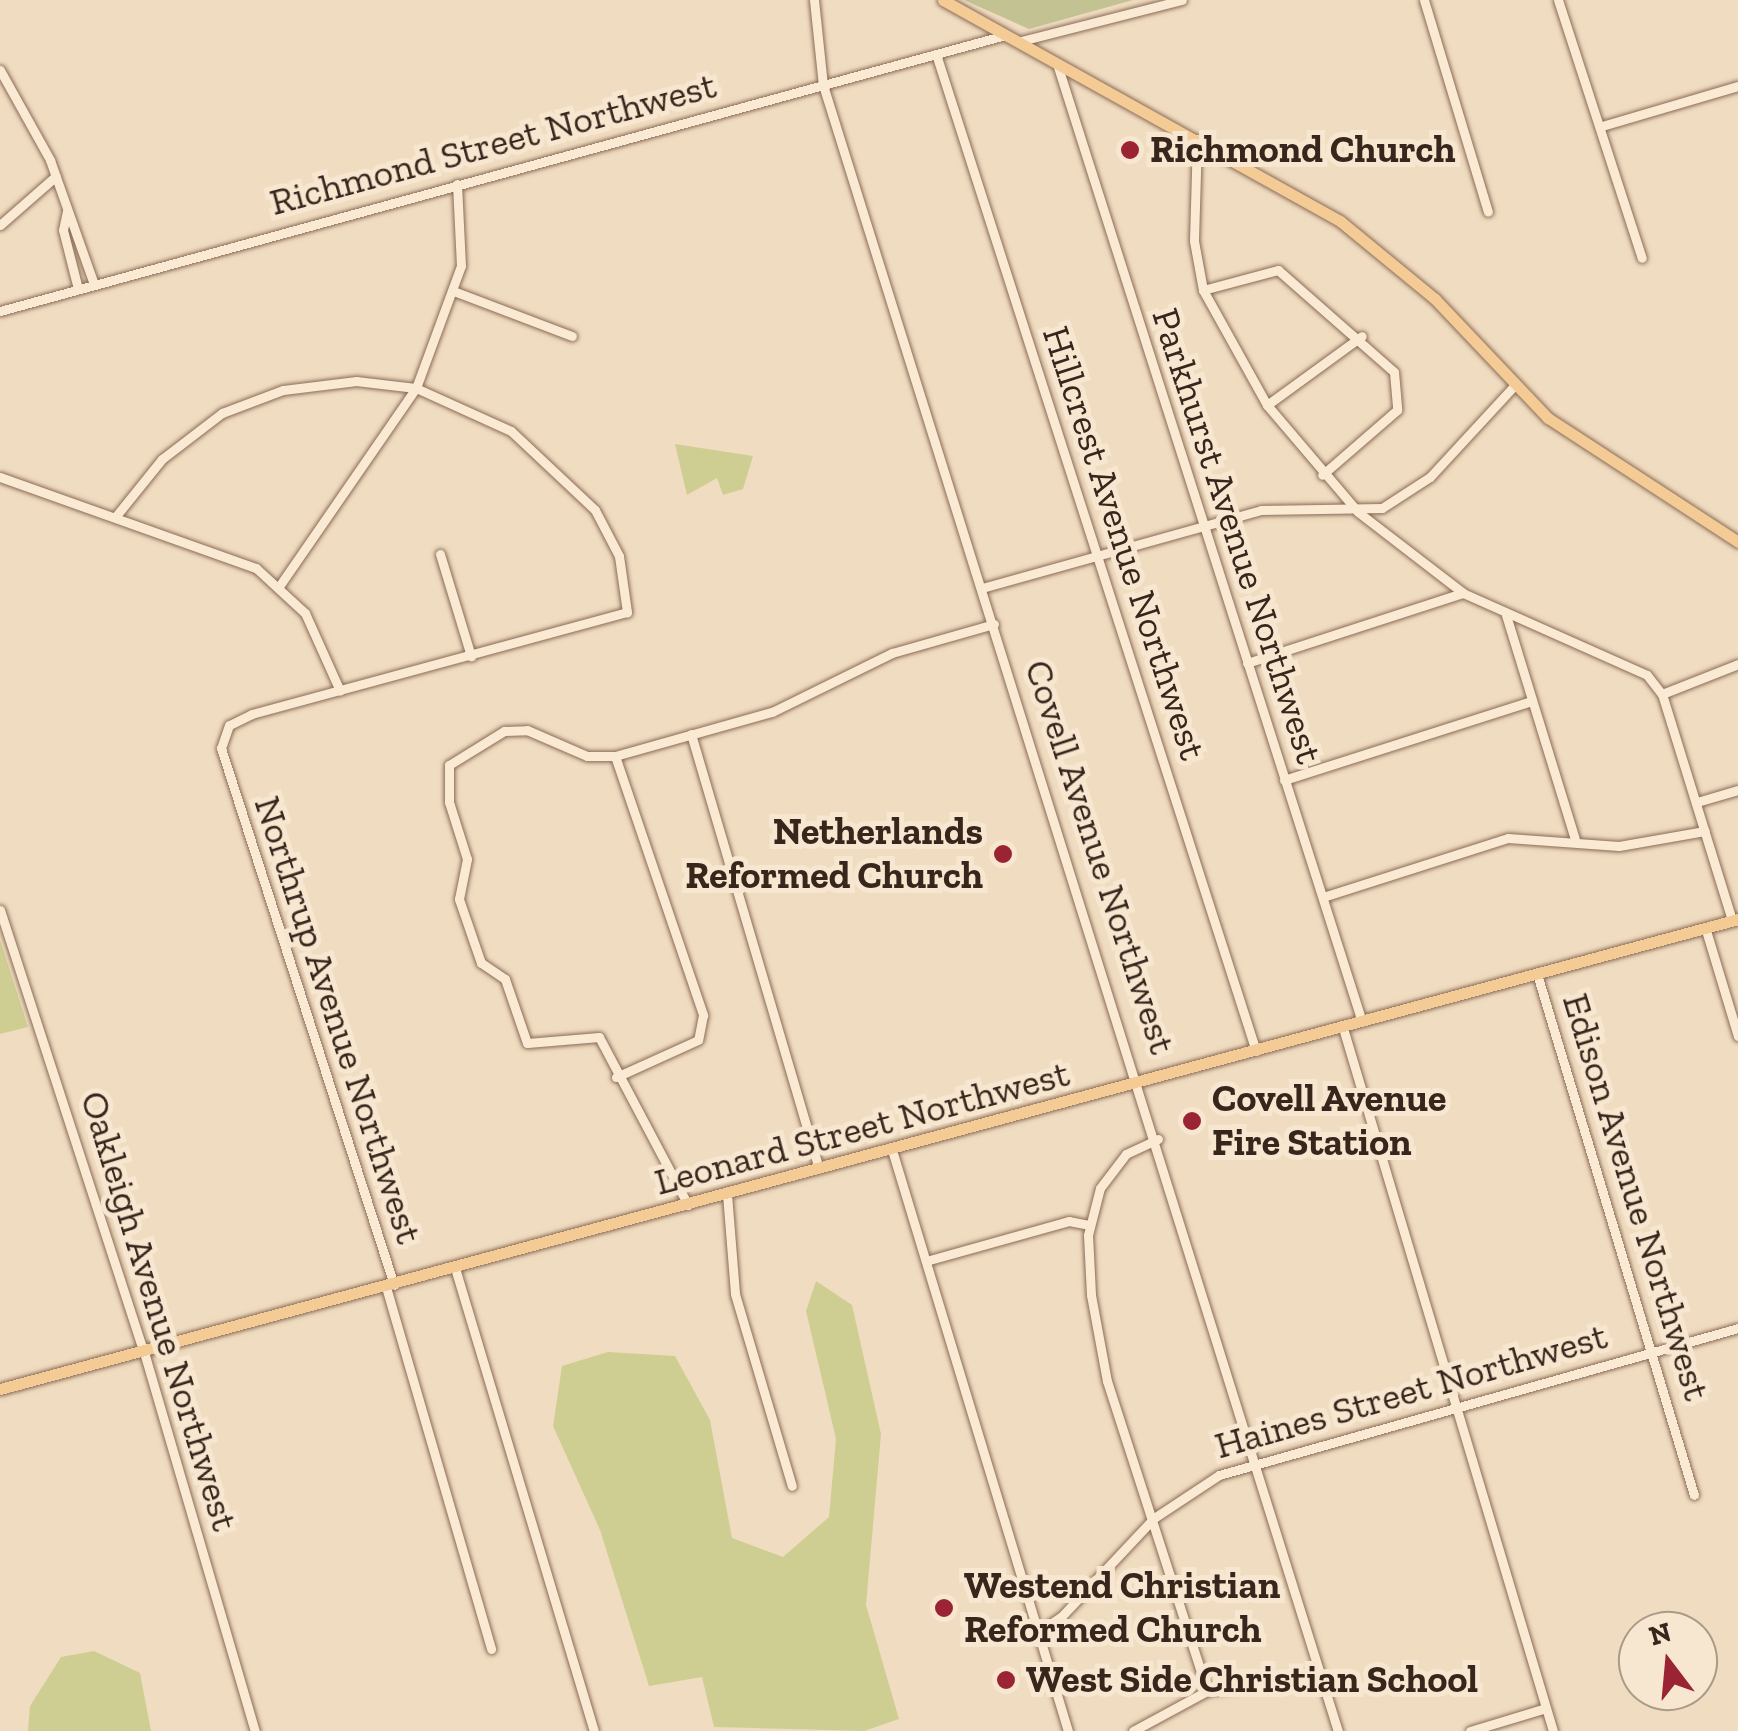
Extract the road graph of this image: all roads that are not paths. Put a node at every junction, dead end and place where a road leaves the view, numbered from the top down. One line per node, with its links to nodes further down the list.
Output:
1 (814, 0): 10 (street, Covell Avenue Northwest)
2 (943, 0): 6 (main road)
3 (1182, 0): 6 (street, Richmond Street Northwest)
4 (1424, 0): 17 (street)
5 (1558, 0): 12 (street)
6 (1007, 38): 7 (street, Richmond Street Northwest); 8 (main road)
7 (936, 54): 10 (street, Richmond Street Northwest); 37 (street, Hillcrest Avenue Northwest)
8 (1058, 67): 13 (main road); 34 (street, Parkhurst Avenue Northwest)
9 (0, 70): 14 (street)
10 (822, 85): 15 (street, Richmond Street Northwest); 39 (street, Covell Avenue Northwest)
11 (1738, 86): 12 (street)
12 (1602, 126): 19 (street)
13 (1197, 139): 22 (street); 28 (main road)
14 (56, 176): 16 (street); 18 (street)
15 (457, 184): 20 (street, Richmond Street Northwest); 23 (street)
16 (66, 212): 20 (street); 21 (street)
17 (1488, 212)
18 (0, 225)
19 (1642, 258)
20 (94, 284): 21 (street, Richmond Street Northwest)
21 (78, 288): 24 (street, Richmond Street Northwest)
22 (1203, 290): 26 (street); 29 (street)
23 (456, 292): 25 (street); 27 (street)
24 (0, 310)
25 (572, 336)
26 (1362, 336): 29 (street); 30 (street)
27 (416, 388): 33 (street); 38 (street); 43 (street)
28 (1512, 388): 32 (street); 35 (main road)
29 (1267, 405): 30 (street)
30 (1322, 476): 32 (street)
31 (0, 478): 33 (street)
32 (1358, 512): 34 (street); 40 (street)
33 (116, 516): 38 (street)
34 (1200, 523): 37 (street); 44 (street, Parkhurst Avenue Northwest)
35 (1738, 542)
36 (440, 554): 43 (street)
37 (1096, 554): 39 (street); 64 (street, Hillcrest Avenue Northwest)
38 (280, 585): 46 (street)
39 (982, 588): 42 (street, Covell Avenue Northwest)
40 (1463, 593): 41 (street); 44 (street)
41 (1506, 615): 47 (street); 48 (street)
42 (994, 624): 49 (street); 66 (street, Covell Avenue Northwest)
43 (471, 656): 46 (street)
44 (1247, 662): 51 (street, Parkhurst Avenue Northwest)
45 (1738, 664): 47 (street)
46 (340, 691): 75 (street, Northrup Avenue Northwest)
47 (1662, 694): 53 (street)
48 (1531, 701): 51 (street); 55 (street)
49 (691, 734): 50 (street); 69 (street)
50 (616, 756): 65 (street); 65 (street)
51 (1284, 780): 56 (street, Parkhurst Avenue Northwest)
52 (1738, 790): 53 (street)
53 (1697, 802): 54 (street)
54 (1705, 831): 55 (street); 58 (street)
55 (1576, 839): 56 (street)
56 (1322, 897): 61 (street, Parkhurst Avenue Northwest)
57 (0, 910): 77 (street, Oakleigh Avenue Northwest)
58 (1735, 920): 59 (main road, Leonard Street Northwest)
59 (1705, 928): 60 (main road, Leonard Street Northwest); 63 (street)
60 (1537, 974): 61 (main road, Leonard Street Northwest); 78 (street, Edison Avenue Northwest)
61 (1362, 1022): 62 (main road, Leonard Street Northwest)
62 (1343, 1028): 64 (main road, Leonard Street Northwest); 80 (street)
63 (1738, 1036)
64 (1256, 1051): 66 (main road, Leonard Street Northwest)
65 (616, 1077): 71 (street)
66 (1140, 1084): 67 (street, Covell Avenue Northwest); 68 (main road, Leonard Street Northwest)
67 (1158, 1138): 72 (street); 81 (street, Covell Avenue Northwest)
68 (892, 1150): 69 (main road, Leonard Street Northwest); 73 (street)
69 (819, 1169): 70 (main road, Leonard Street Northwest)
70 (727, 1194): 71 (main road, Leonard Street Northwest); 82 (street)
71 (688, 1205): 74 (main road, Leonard Street Northwest)
72 (1089, 1225): 73 (street); 84 (street)
73 (926, 1261): 85 (street)
74 (456, 1268): 75 (main road, Leonard Street Northwest); 91 (street)
75 (390, 1286): 77 (main road, Leonard Street Northwest); 86 (street, Northrup Avenue Northwest)
76 (1738, 1328): 78 (street, Haines Street Northwest)
77 (144, 1352): 79 (main road, Leonard Street Northwest); 90 (street, Oakleigh Avenue Northwest)
78 (1652, 1353): 80 (street, Haines Street Northwest); 83 (street, Edison Avenue Northwest)
79 (0, 1389)
80 (1456, 1406): 81 (street, Haines Street Northwest); 89 (street)
81 (1257, 1462): 84 (street, Haines Street Northwest); 87 (street, Covell Avenue Northwest)
82 (792, 1486)
83 (1694, 1496)
84 (1154, 1518): 85 (street, Haines Street Northwest); 88 (street)
85 (1036, 1633): 92 (street)
86 (491, 1650)
87 (1320, 1673): 88 (street); 94 (street, Covell Avenue Northwest)
88 (1207, 1691): 93 (street)
89 (1546, 1708): 95 (street); 96 (street)
90 (255, 1731)
91 (594, 1731)
92 (1068, 1731)
93 (1134, 1731)
94 (1338, 1731)
95 (1470, 1731)
96 (1553, 1731)

